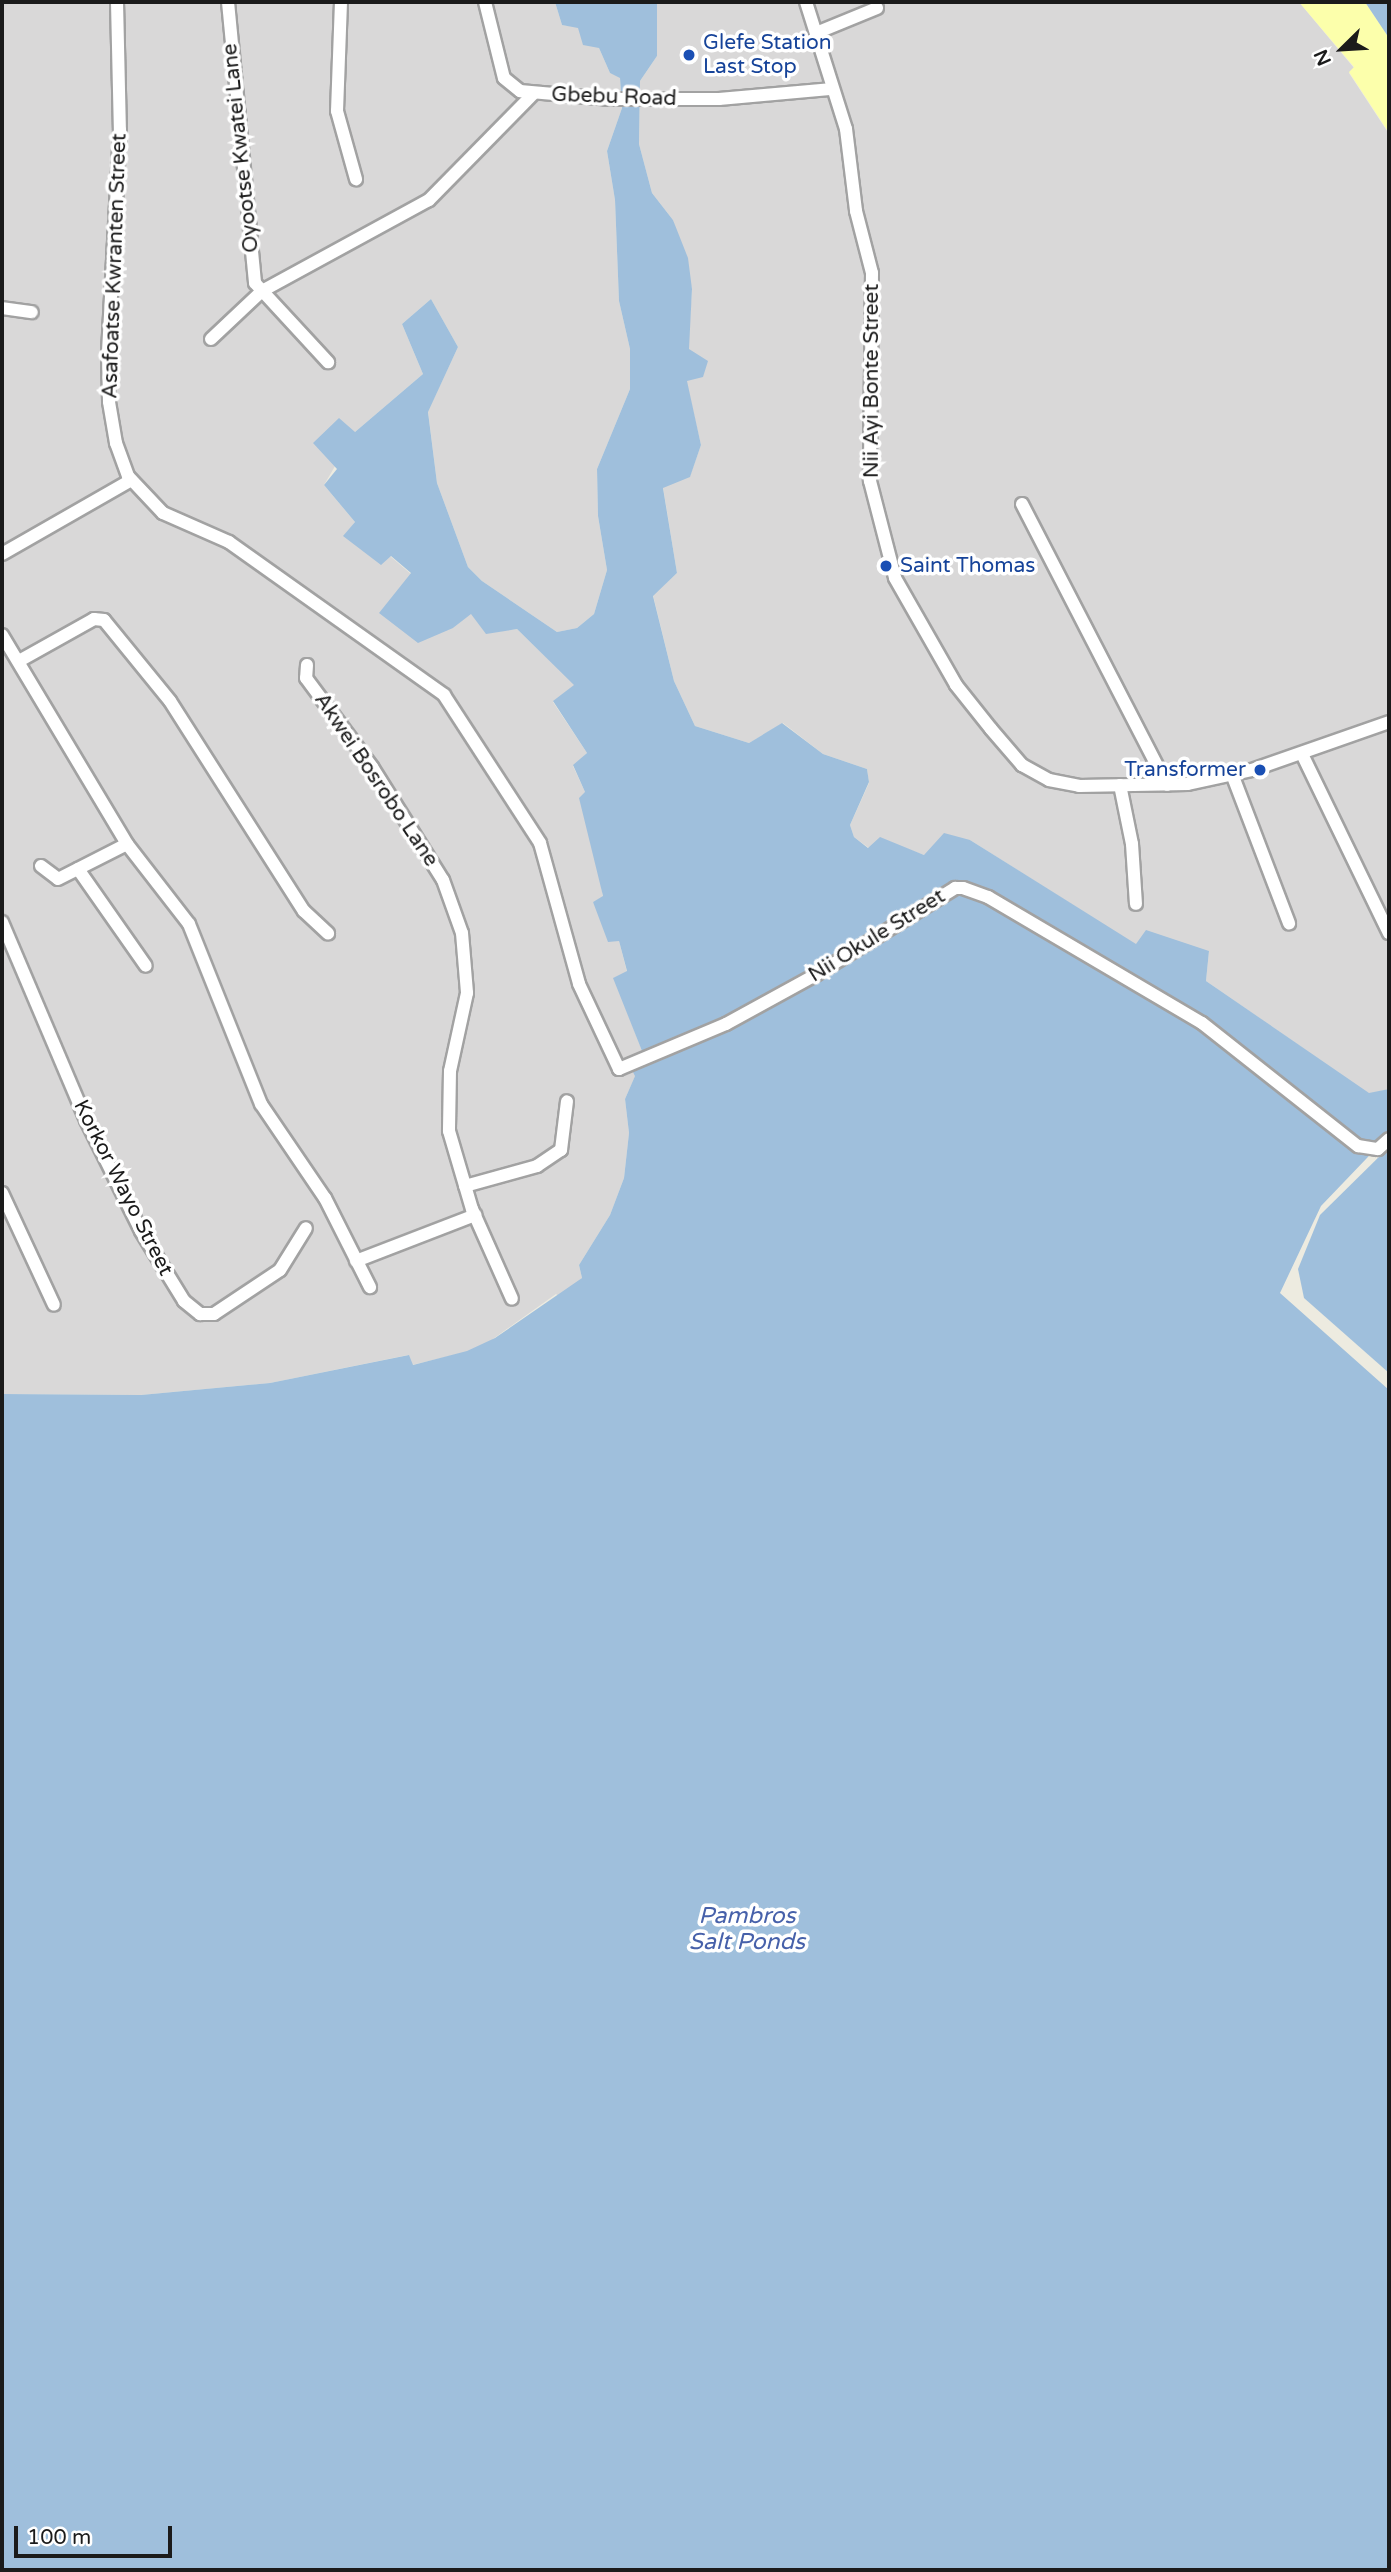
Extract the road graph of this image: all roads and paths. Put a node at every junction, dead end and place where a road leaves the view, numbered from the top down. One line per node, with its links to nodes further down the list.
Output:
1 (117, 2): 16 (street, Asafoatse Kwranten Street)
2 (228, 2): 11 (street, Oyootse Kwatei Lane)
3 (341, 2): 10 (street)
4 (485, 2): 9 (street, Gbebu Road)
5 (806, 2): 7 (street, Nii Ayi Bonte Street)
6 (877, 8): 7 (street)
7 (816, 33): 8 (street, Nii Ayi Bonte Street)
8 (830, 89): 9 (street, Gbebu Road); 26 (street, Nii Ayi Bonte Street)
9 (533, 94): 11 (street)
10 (356, 179)
11 (262, 291): 14 (street); 15 (street)
12 (2, 308): 13 (street)
13 (32, 312)
14 (211, 339)
15 (328, 362)
16 (131, 480): 18 (street); 36 (street, Asafoatse Kwranten Street)
17 (1022, 504): 25 (street)
18 (2, 554)
19 (2, 635): 20 (street)
20 (19, 661): 27 (street); 33 (street)
21 (307, 665): 39 (street, Akwei Bosrobo Lane)
22 (1389, 722): 23 (street, Nii Ayi Bonte Street)
23 (1302, 754): 24 (street, Nii Ayi Bonte Street); 34 (street)
24 (1232, 774): 25 (street, Nii Ayi Bonte Street); 32 (street)
25 (1167, 785): 26 (street, Nii Ayi Bonte Street)
26 (1119, 786): 30 (street)
27 (127, 844): 29 (street); 43 (street)
28 (41, 866): 29 (street)
29 (78, 869): 35 (street)
30 (1136, 904)
31 (2, 922): 42 (street, Korkor Wayo Street)
32 (1289, 923)
33 (328, 933)
34 (1389, 933)
35 (146, 966)
36 (619, 1069): 38 (street, Nii Okule Street)
37 (567, 1101): 39 (street)
38 (1389, 1139)
39 (465, 1186): 41 (street, Akwei Bosrobo Lane)
40 (2, 1193): 46 (street)
41 (475, 1215): 43 (street); 45 (street, Akwei Bosrobo Lane)
42 (306, 1228)
43 (356, 1261): 44 (street)
44 (370, 1287)
45 (512, 1298)
46 (54, 1305)

